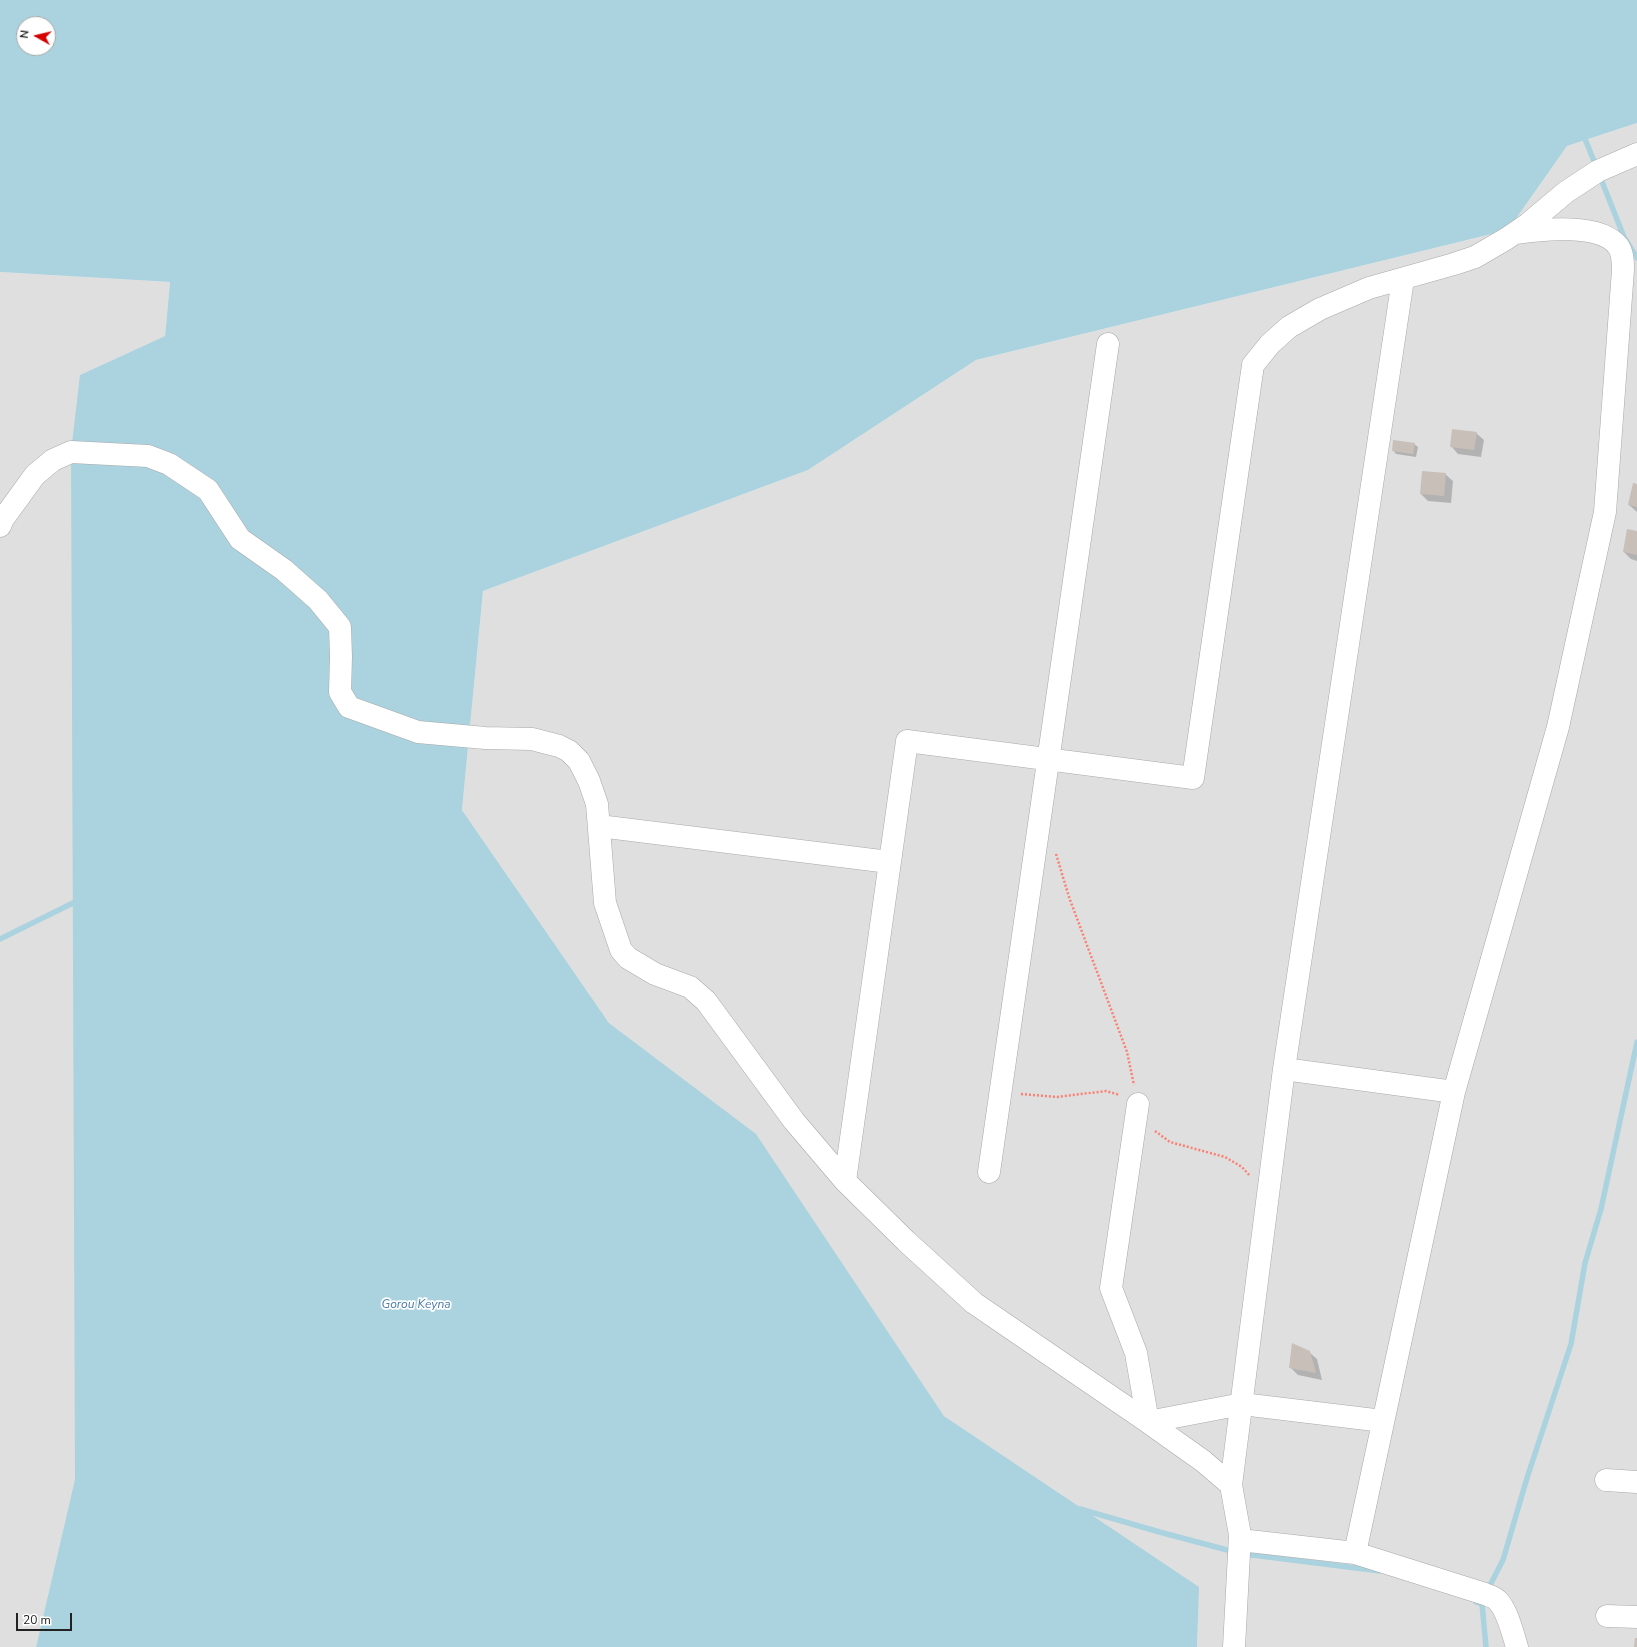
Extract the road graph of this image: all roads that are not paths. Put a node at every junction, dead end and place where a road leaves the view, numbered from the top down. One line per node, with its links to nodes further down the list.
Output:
1 (1637, 154): 2 (street)
2 (1514, 233): 3 (street); 4 (street)
3 (1630, 262): 11 (street)
4 (1403, 279): 7 (street); 10 (street)
5 (1108, 344): 7 (street)
6 (0, 526): 8 (street)
7 (1049, 758): 9 (street); 13 (street)
8 (599, 826): 9 (street); 14 (street)
9 (889, 862): 14 (street)
10 (1284, 1069): 11 (street); 15 (street)
11 (1454, 1092): 16 (street)
12 (1138, 1104): 17 (street)
13 (989, 1172)
14 (845, 1181): 17 (street)
15 (1242, 1404): 16 (street); 17 (street); 20 (street)
16 (1383, 1421): 22 (street)
17 (1148, 1422): 20 (street)
18 (1606, 1480): 19 (street)
19 (1637, 1482)
20 (1231, 1485): 21 (street)
21 (1240, 1540): 22 (street); 25 (street)
22 (1355, 1553): 26 (street)
23 (1607, 1616): 24 (street)
24 (1637, 1617)
25 (1234, 1647)
26 (1517, 1647)

